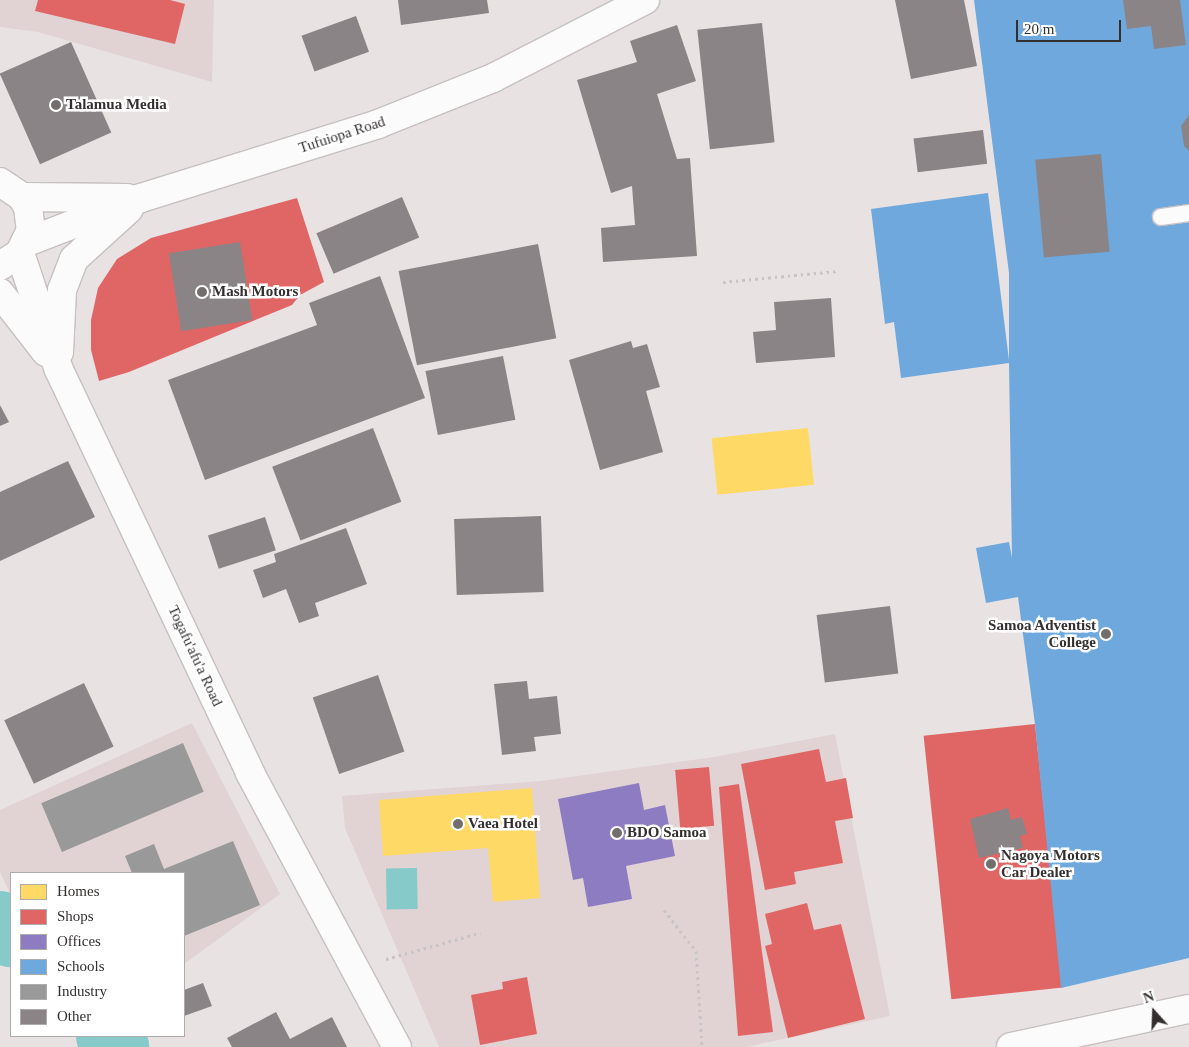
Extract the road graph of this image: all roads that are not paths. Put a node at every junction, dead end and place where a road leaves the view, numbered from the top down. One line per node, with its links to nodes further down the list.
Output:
1 (645, 0): 3 (main road, Tufuiopa Road)
2 (11, 189): 3 (main road); 6 (main road)
3 (141, 198): 6 (main road, Tufuiopa Road); 8 (main road)
4 (1189, 213): 5 (lane)
5 (1161, 217)
6 (16, 254): 8 (main road, Togafu'afu'a Road)
7 (0, 293): 8 (main road)
8 (59, 370): 10 (main road, Togafu'afu'a Road)
9 (1189, 1009): 11 (main road)
10 (397, 1047)
11 (1012, 1047)

